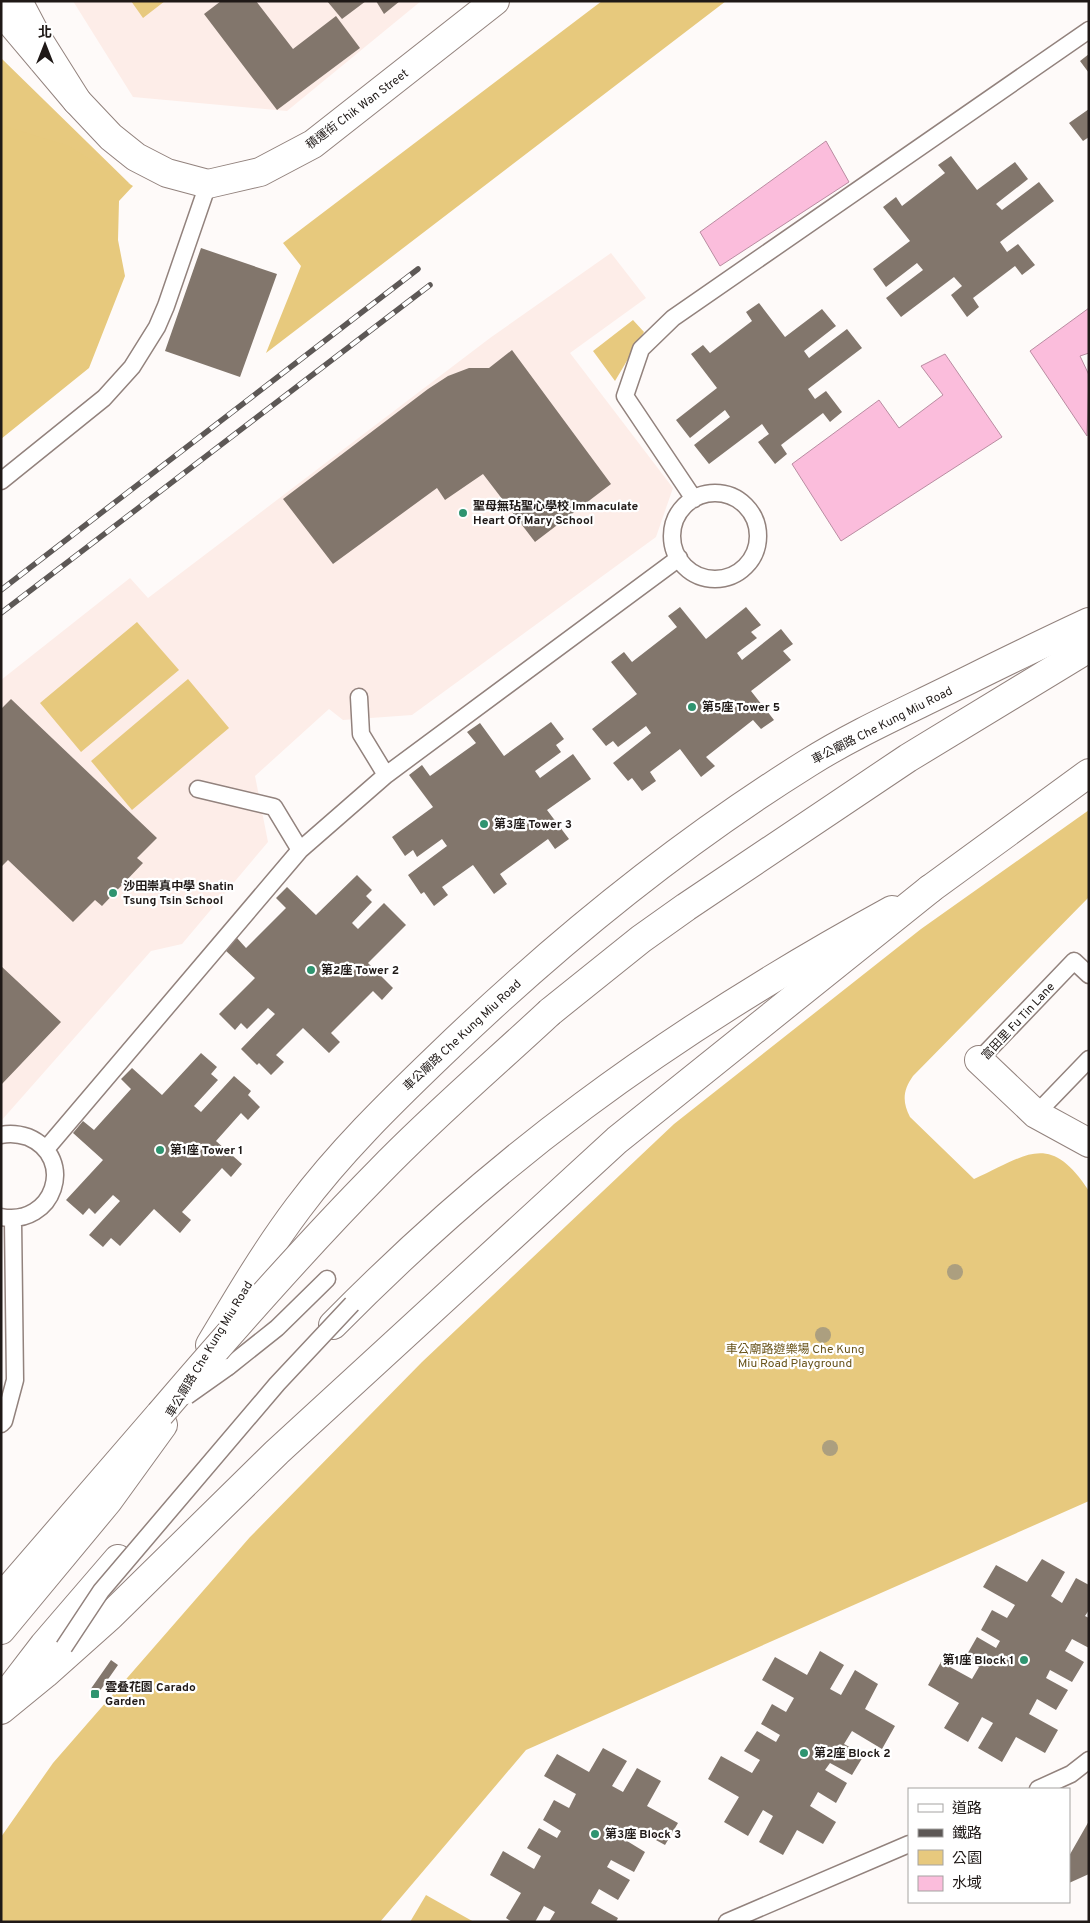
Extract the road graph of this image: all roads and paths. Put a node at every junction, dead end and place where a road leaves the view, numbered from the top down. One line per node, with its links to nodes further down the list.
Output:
1 (18, 1): 5 (main road)
2 (495, 1): 6 (main road, 積運街 Chik Wan Street)
3 (1, 11): 5 (main road, 積運街 Chik Wan Street)
4 (1089, 30): 8 (lane)
5 (77, 101): 6 (main road, 積運街 Chik Wan Street)
6 (208, 184): 7 (lane)
7 (1, 481)
8 (694, 499): 9 (lane); 9 (lane)
9 (679, 558): 14 (lane)
10 (1089, 622): 31 (main road, 車公廟路 Che Kung Miu Road)
11 (1089, 648): 28 (main road, bridge)
12 (359, 697): 14 (lane)
13 (1089, 773): 17 (main road)
14 (386, 775): 16 (lane)
15 (198, 789): 16 (lane)
16 (300, 850): 24 (lane)
17 (930, 889): 32 (main road); 33 (main road)
18 (1089, 975): 20 (lane, 富田里 Fu Tin Lane)
19 (1089, 1059): 21 (lane)
20 (979, 1060): 21 (main road, 富田里 Fu Tin Lane)
21 (1036, 1114): 23 (main road, 富田里 Fu Tin Lane)
22 (1, 1135): 24 (lane)
23 (1089, 1143)
24 (46, 1150): 25 (lane)
25 (7, 1218): 29 (lane)
26 (328, 1279): 28 (lane, bridge)
27 (352, 1304): 32 (lane, bridge)
28 (160, 1414): 30 (main road)
29 (1, 1424)
30 (1, 1598)
31 (1, 1630)
32 (45, 1674): 34 (main road)
33 (1, 1701)
34 (1, 1710)
35 (1089, 1760): 36 (lane)
36 (1040, 1788)
37 (908, 1844): 38 (lane)
38 (727, 1922)

